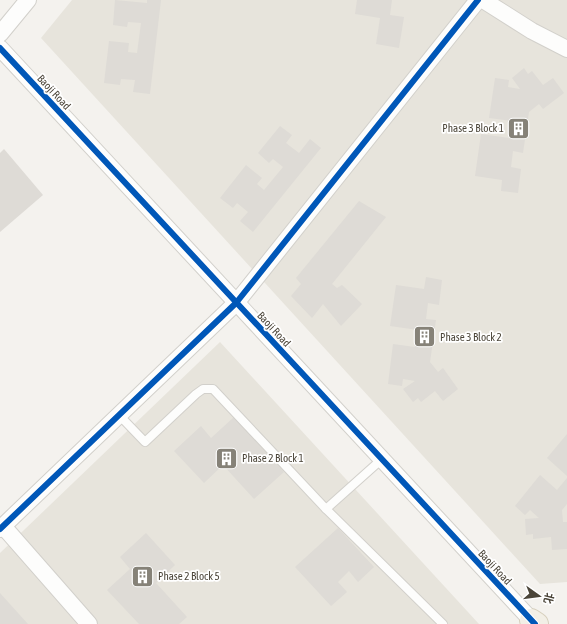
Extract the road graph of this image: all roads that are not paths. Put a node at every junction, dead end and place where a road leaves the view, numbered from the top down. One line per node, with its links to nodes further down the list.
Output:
1 (28, 0): 4 (street)
2 (478, 0): 7 (street)
3 (483, 0): 6 (street)
4 (0, 34)
5 (0, 48): 7 (street, Baoji Road)
6 (567, 49)
7 (236, 303): 8 (street); 9 (street, Baoji Road)
8 (119, 415): 10 (lane); 11 (street)
9 (382, 459): 10 (lane); 12 (street, Baoji Road)
10 (326, 509): 14 (lane)
11 (2, 527): 13 (street)
12 (534, 623)
13 (89, 624)
14 (443, 624)

